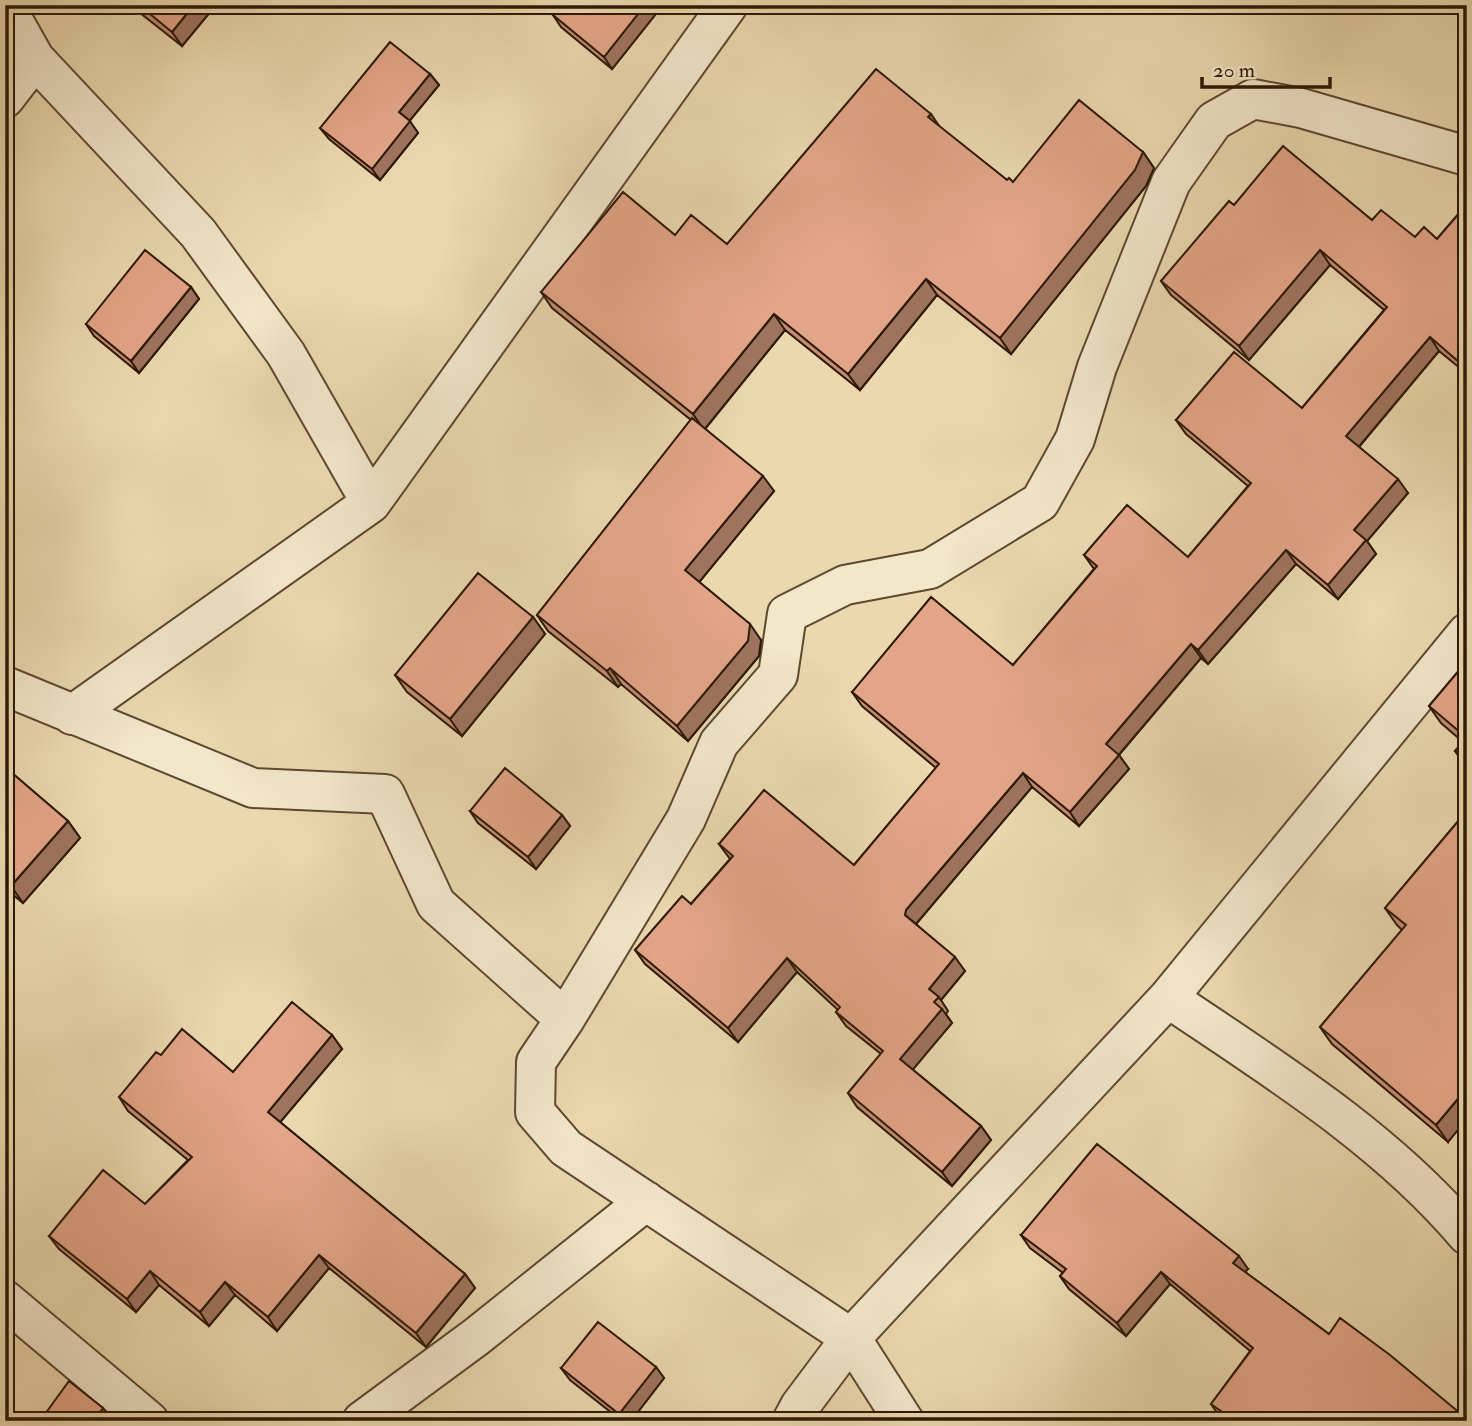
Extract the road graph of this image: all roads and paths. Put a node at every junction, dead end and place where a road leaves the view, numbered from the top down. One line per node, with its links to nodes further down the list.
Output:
1 (728, 5): 6 (street)
2 (5, 6): 3 (street)
3 (35, 59): 4 (street); 6 (street)
4 (5, 98)
5 (1467, 156): 11 (street)
6 (371, 503): 9 (street)
7 (1467, 633): 10 (street)
8 (5, 686): 9 (street)
9 (72, 715): 11 (street)
10 (1168, 998): 13 (street); 15 (street)
11 (565, 1019): 12 (street)
12 (646, 1201): 15 (street); 17 (street)
13 (1467, 1235)
14 (5, 1300): 16 (street)
15 (851, 1338): 18 (street); 19 (street)
16 (149, 1421)
17 (362, 1421)
18 (793, 1421)
19 (904, 1421)

